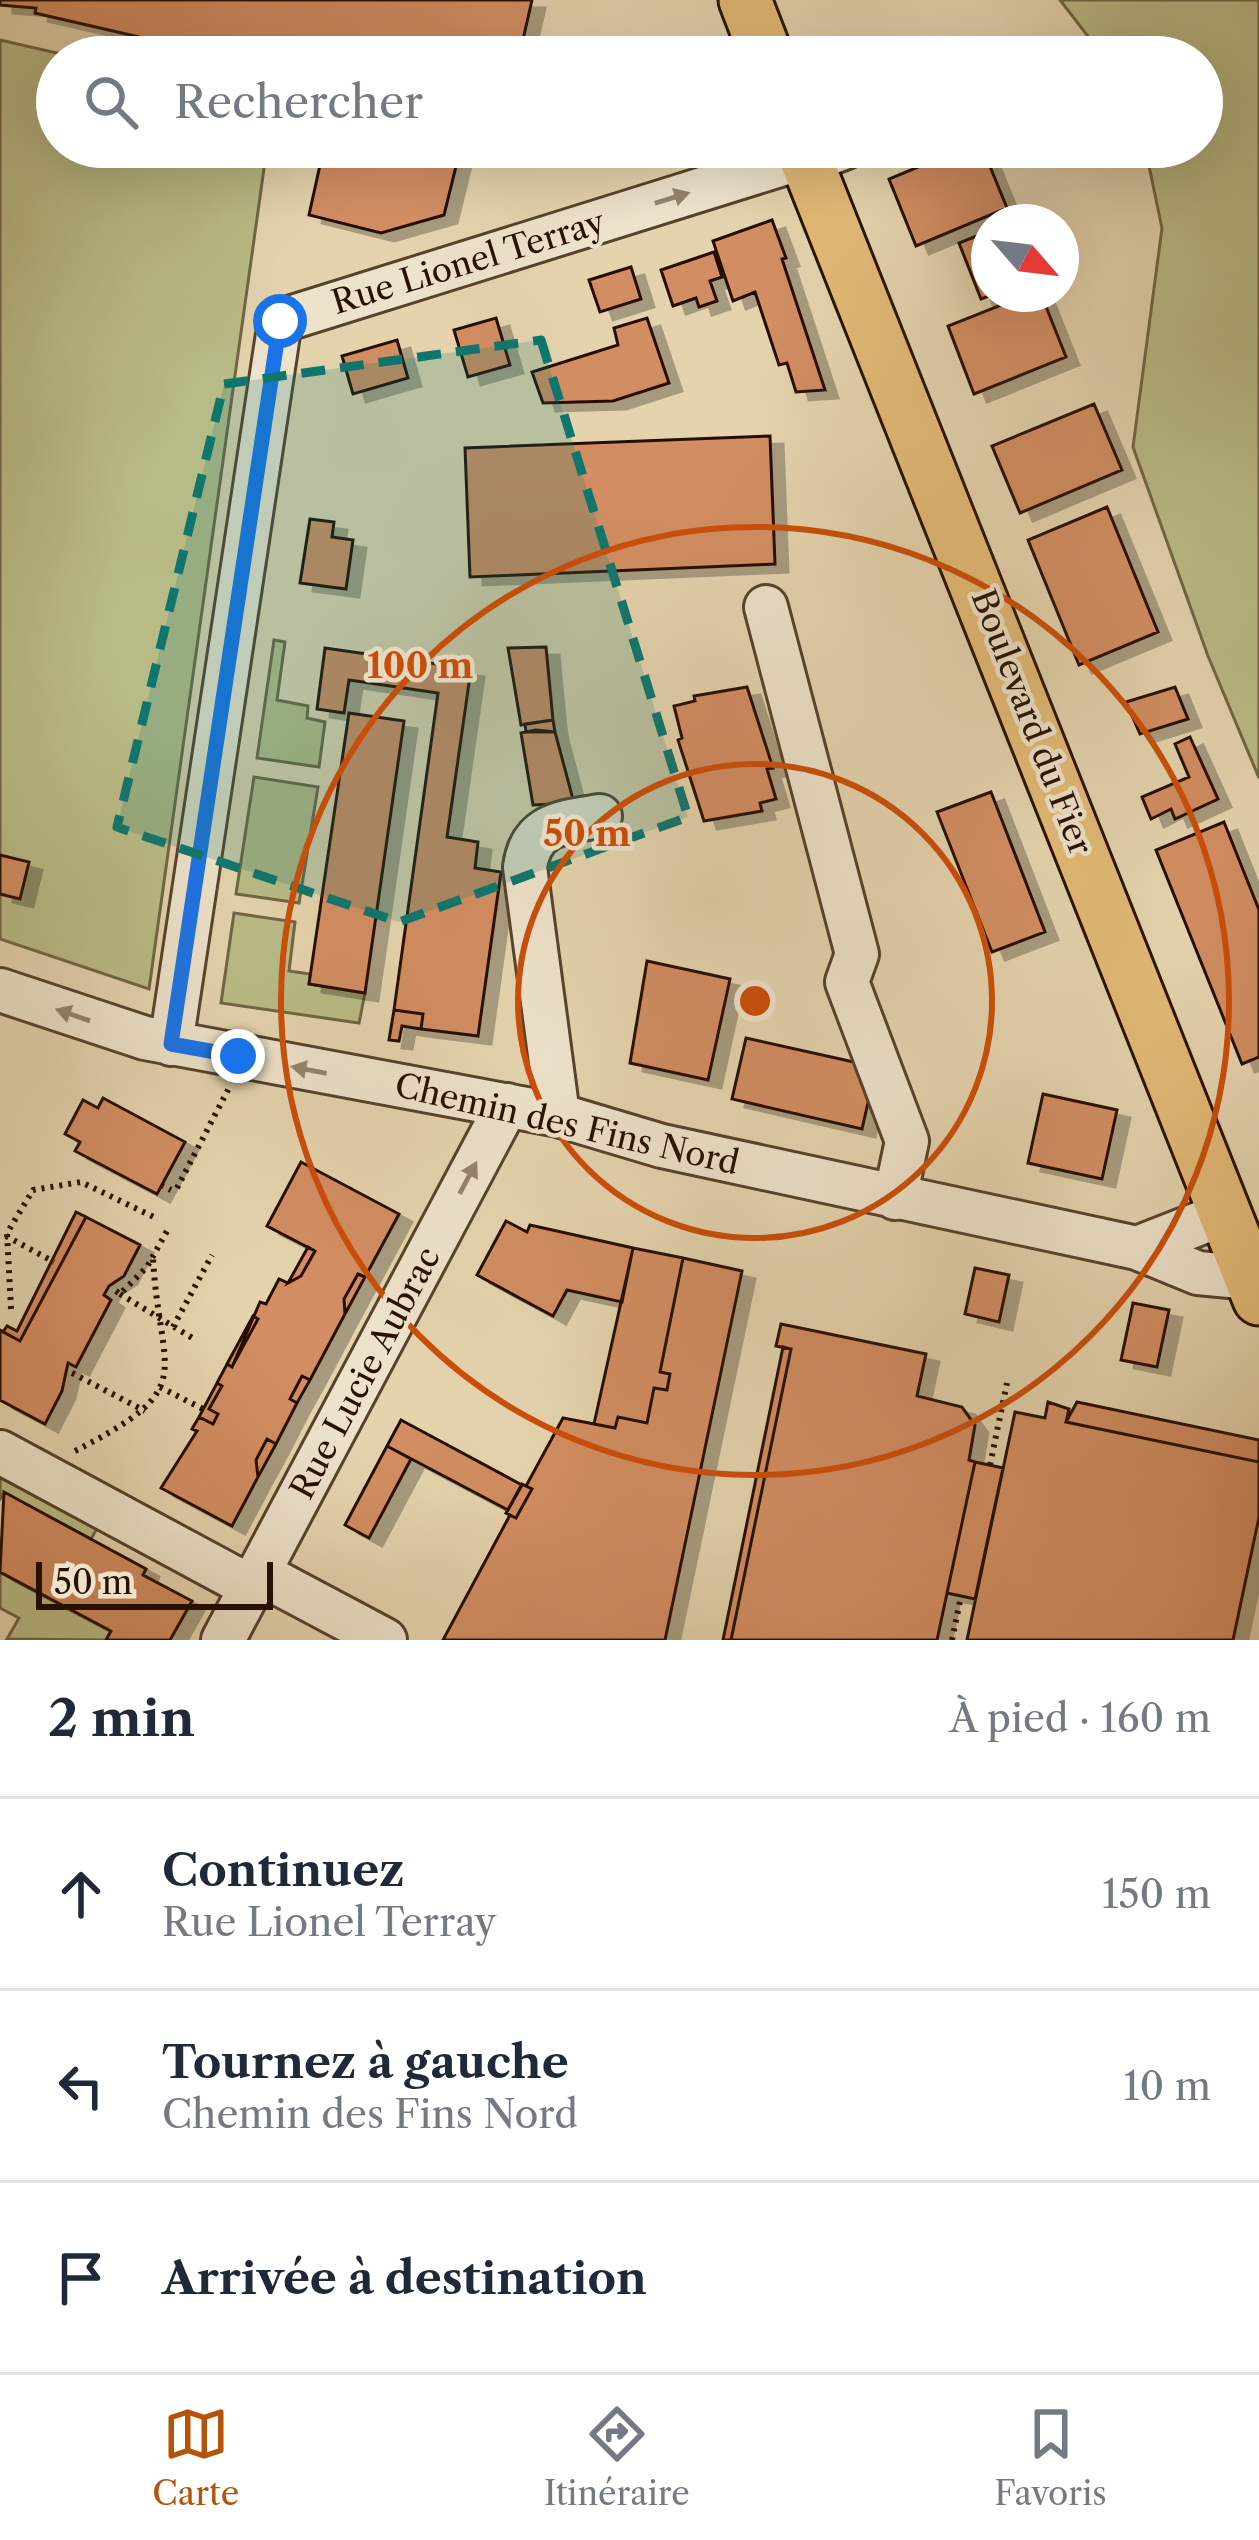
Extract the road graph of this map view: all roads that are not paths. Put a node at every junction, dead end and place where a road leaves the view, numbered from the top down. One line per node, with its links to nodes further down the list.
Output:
1 (746, 0): 2 (main road)
2 (759, 36)
3 (767, 168): 8 (street, Rue Lionel Terray, one-way to 3)
4 (821, 168): 12 (main road, Boulevard du Fier)
5 (766, 607): 11 (street)
6 (600, 816): 10 (street)
7 (0, 990): 8 (street, Chemin des Fins Nord, one-way to 7)
8 (171, 1044): 9 (street, Chemin des Fins Nord, one-way to 8)
9 (507, 1105): 10 (street, Chemin des Fins Nord); 16 (street, Rue Lucie Aubrac, one-way to 9)
10 (558, 1115): 11 (street, Chemin des Fins Nord)
11 (895, 1198): 13 (street, Chemin des Fins Nord)
12 (1226, 1213): 13 (street); 14 (main road, Boulevard du Fier)
13 (1137, 1248): 14 (street, Chemin des Fins Nord)
14 (1255, 1289)
15 (0, 1452): 16 (street)
16 (255, 1580): 17 (street, Rue Lucie Aubrac); 18 (street)
17 (223, 1640)
18 (385, 1640)

